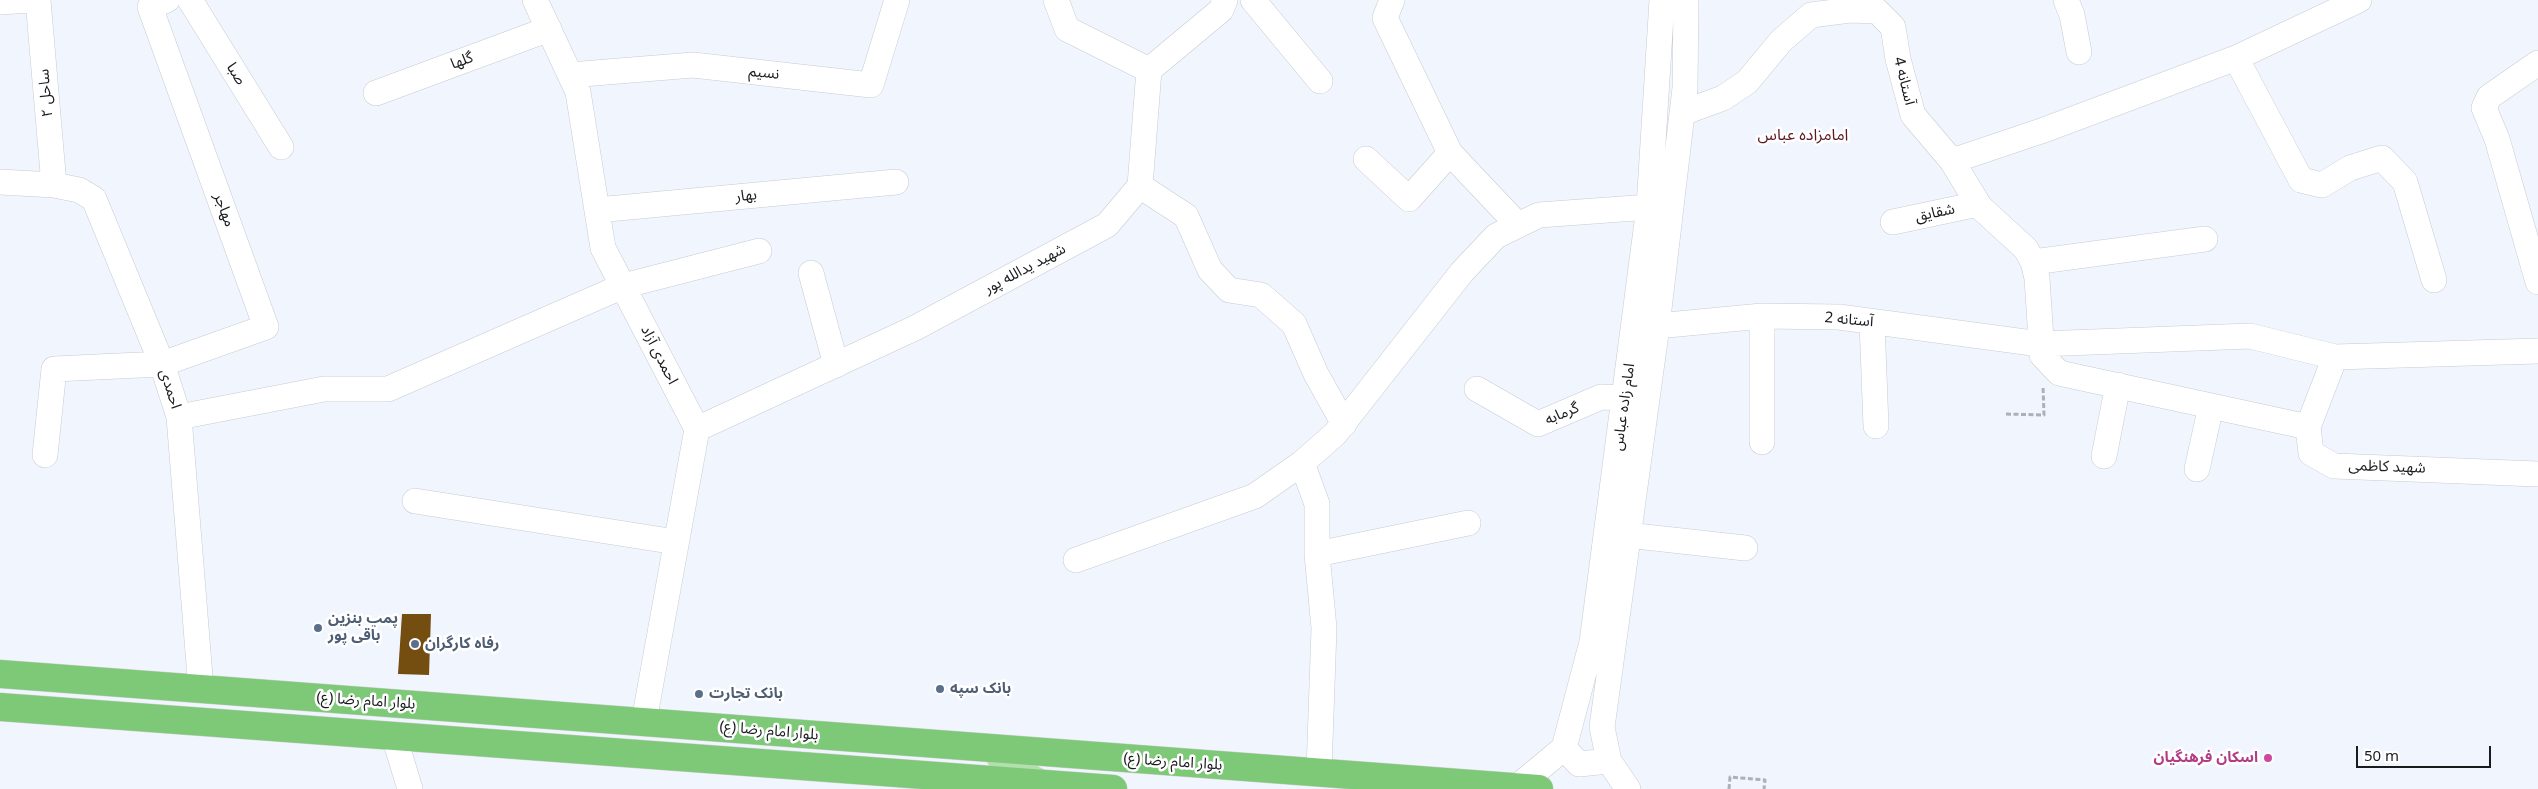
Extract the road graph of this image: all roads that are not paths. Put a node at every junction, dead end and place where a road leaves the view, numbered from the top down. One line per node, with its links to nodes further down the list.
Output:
1 (31, 0): 14 (street)
2 (38, 0): 32 (street, ساحل ۲)
3 (190, 0): 26 (street, صبا)
4 (535, 0): 17 (street, احمدی آزاد)
5 (897, 0): 22 (street, نسیم)
6 (1056, 0): 21 (street)
7 (1226, 0): 21 (street)
8 (1254, 0): 23 (street)
9 (1392, 0): 27 (street)
10 (1662, 0): 35 (street, امام زاده عباس)
11 (1686, 0): 25 (street, امام زاده عباس)
12 (2066, 0): 18 (street)
13 (2359, 0): 19 (street)
14 (0, 2)
15 (154, 2): 52 (street, مهاجر)
16 (1865, 5): 25 (street, آستانه 4); 29 (street, آستانه 4)
17 (549, 29): 22 (street, احمدی آزاد); 24 (street, گلها)
18 (2079, 52)
19 (2236, 58): 29 (street); 43 (street)
20 (2538, 63): 44 (street)
21 (1150, 70): 33 (street)
22 (570, 75): 36 (street, احمدی آزاد)
23 (1320, 81)
24 (376, 93)
25 (1682, 113): 48 (street, امام زاده عباس)
26 (281, 147)
27 (1450, 153): 28 (street); 38 (street)
28 (1366, 159)
29 (1952, 161): 34 (street, آستانه 4)
30 (0, 182): 32 (street, احمدی)
31 (896, 182): 36 (street, بهار)
32 (54, 185): 52 (street, احمدی)
33 (1140, 186): 53 (street, شهید یدالله پور); 59 (street)
34 (1978, 204): 37 (street, شقایق); 41 (street, آستانه 4)
35 (1649, 207): 38 (street); 56 (street, امام زاده عباس)
36 (597, 210): 45 (street, احمدی آزاد)
37 (1893, 222)
38 (1518, 225): 59 (street)
39 (2205, 239): 41 (street)
40 (759, 251): 45 (street)
41 (2033, 262): 49 (street, آستانه 4)
42 (811, 273): 53 (street)
43 (2434, 280)
44 (2538, 282)
45 (623, 286): 58 (street); 62 (street, احمدی آزاد)
46 (1762, 316): 47 (street, آستانه 2); 48 (street, آستانه 2); 63 (street)
47 (1872, 322): 49 (street, آستانه 2); 60 (street)
48 (1657, 326): 71 (street, امام زاده عباس)
49 (2041, 350): 51 (street, آستانه 2); 54 (street)
50 (2538, 351): 51 (street, آستانه 2)
51 (2335, 357): 61 (street, شهید کاظمی)
52 (162, 364): 58 (street, احمدی); 64 (street)
53 (836, 364): 62 (street, شهید یدالله پور)
54 (2118, 385): 57 (street); 65 (street)
55 (1477, 389): 56 (street, گرمابه)
56 (1625, 398): 83 (street, امام زاده عباس)
57 (2211, 406): 61 (street); 67 (street)
58 (179, 417): 77 (street, احمدی)
59 (1344, 424): 66 (street)
60 (1876, 426)
61 (2308, 427): 68 (street, شهید کاظمی)
62 (697, 429): 72 (street)
63 (1762, 442)
64 (45, 455)
65 (2104, 456)
66 (1302, 463): 74 (street); 75 (street)
67 (2196, 469)
68 (2538, 474)
69 (415, 502): 72 (street)
70 (1468, 523): 74 (street)
71 (1627, 534): 73 (street); 84 (street, امام زاده عباس)
72 (676, 542): 79 (street)
73 (1745, 548)
74 (1318, 554): 85 (street)
75 (1076, 560)
76 (0, 674): 77 (highway, بلوار امام رضا (ع))
77 (201, 689): 79 (highway, بلوار امام رضا (ع))
78 (0, 707): 80 (highway)
79 (644, 722): 81 (highway, بلوار امام رضا (ع))
80 (394, 736): 86 (highway); 90 (street)
81 (944, 746): 82 (highway, بلوار امام رضا (ع)); 86 (main road)
82 (995, 748): 85 (highway, بلوار امام رضا (ع)); 87 (main road)
83 (1564, 748): 84 (street); 89 (street)
84 (1609, 761): 92 (street, امام زاده عباس)
85 (1319, 772): 89 (highway, بلوار امام رضا (ع))
86 (940, 776): 88 (highway)
87 (1038, 784): 88 (highway); 91 (highway)
88 (993, 785)
89 (1528, 788)
90 (410, 789)
91 (1113, 789)
92 (1628, 789)

